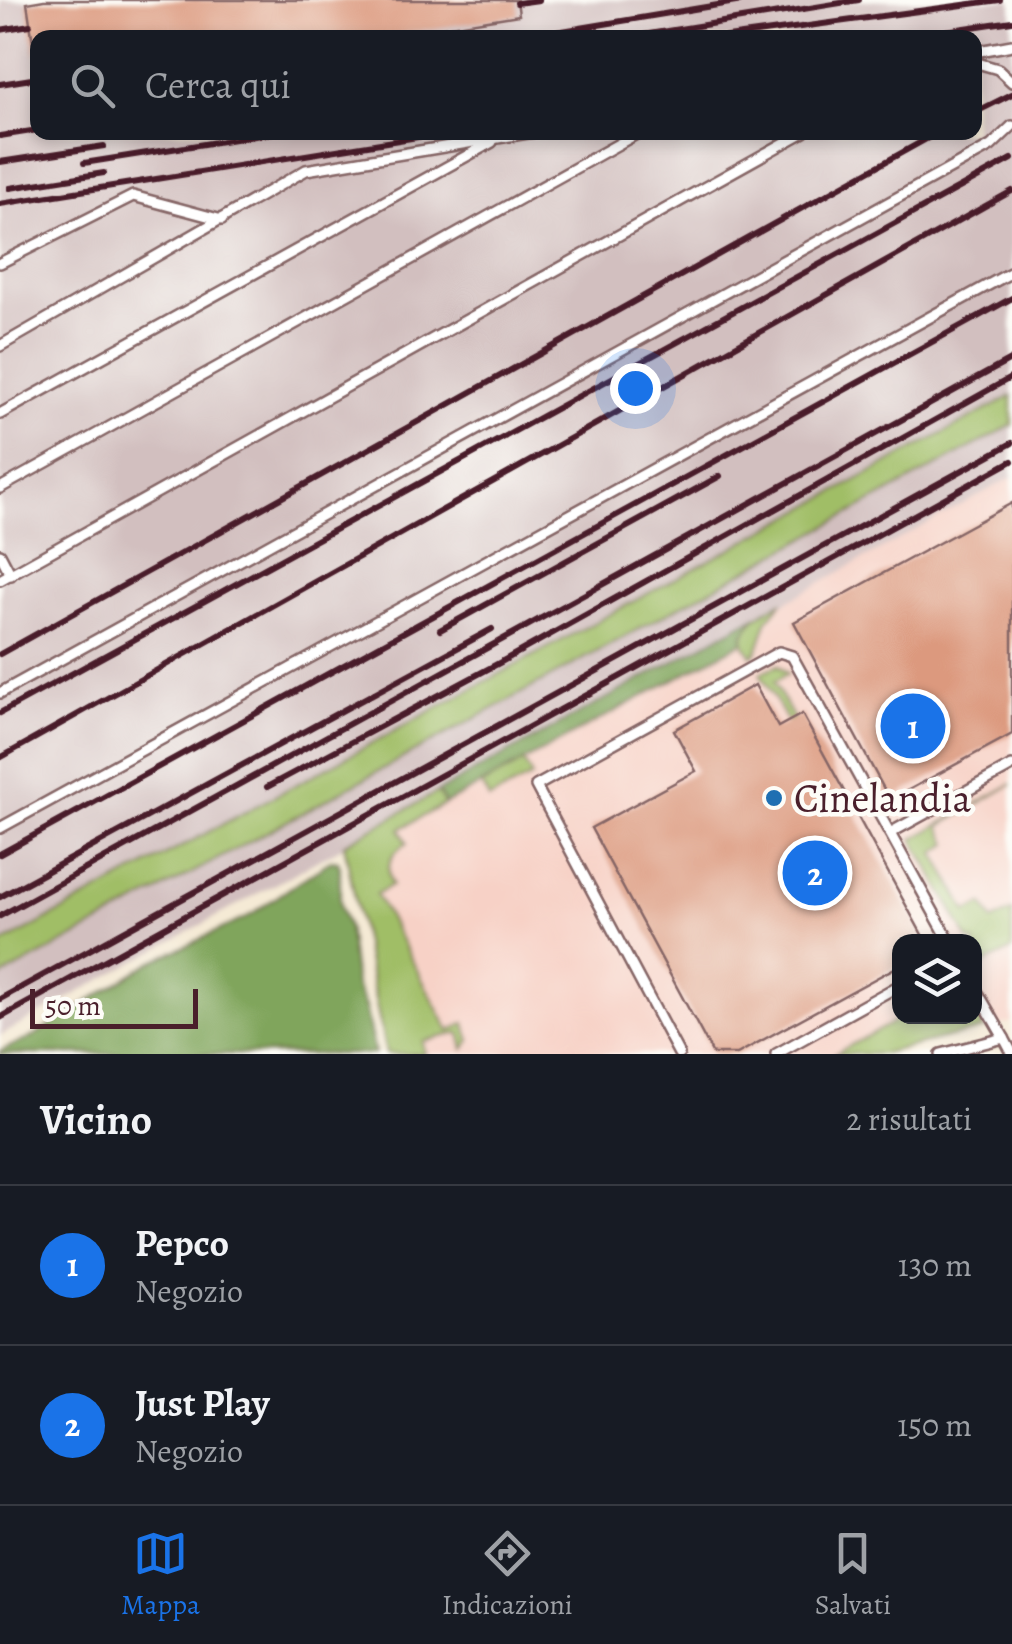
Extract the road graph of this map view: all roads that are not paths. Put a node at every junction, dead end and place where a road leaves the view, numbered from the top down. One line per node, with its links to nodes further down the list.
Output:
1 (1012, 46): 2 (lane)
2 (982, 51)
3 (982, 64): 4 (lane)
4 (1012, 82)
5 (1012, 126): 19 (lane)
6 (486, 140): 10 (lane)
7 (494, 140): 14 (lane)
8 (626, 140): 15 (lane)
9 (790, 140): 17 (lane)
10 (222, 220): 11 (lane); 13 (lane)
11 (0, 263)
12 (1012, 272): 21 (lane)
13 (0, 346)
14 (0, 414)
15 (0, 488)
16 (0, 554): 17 (lane)
17 (10, 575): 18 (lane)
18 (0, 580)
19 (0, 693)
20 (1012, 766): 22 (lane)
21 (0, 828)
22 (890, 833): 23 (lane); 29 (lane)
23 (946, 934)
24 (892, 990): 27 (lane)
25 (982, 1000): 26 (lane)
26 (1004, 1038): 28 (lane); 31 (lane)
27 (788, 1051): 30 (lane)
28 (1012, 1053)
29 (680, 1054)
30 (776, 1054)
31 (941, 1054)

